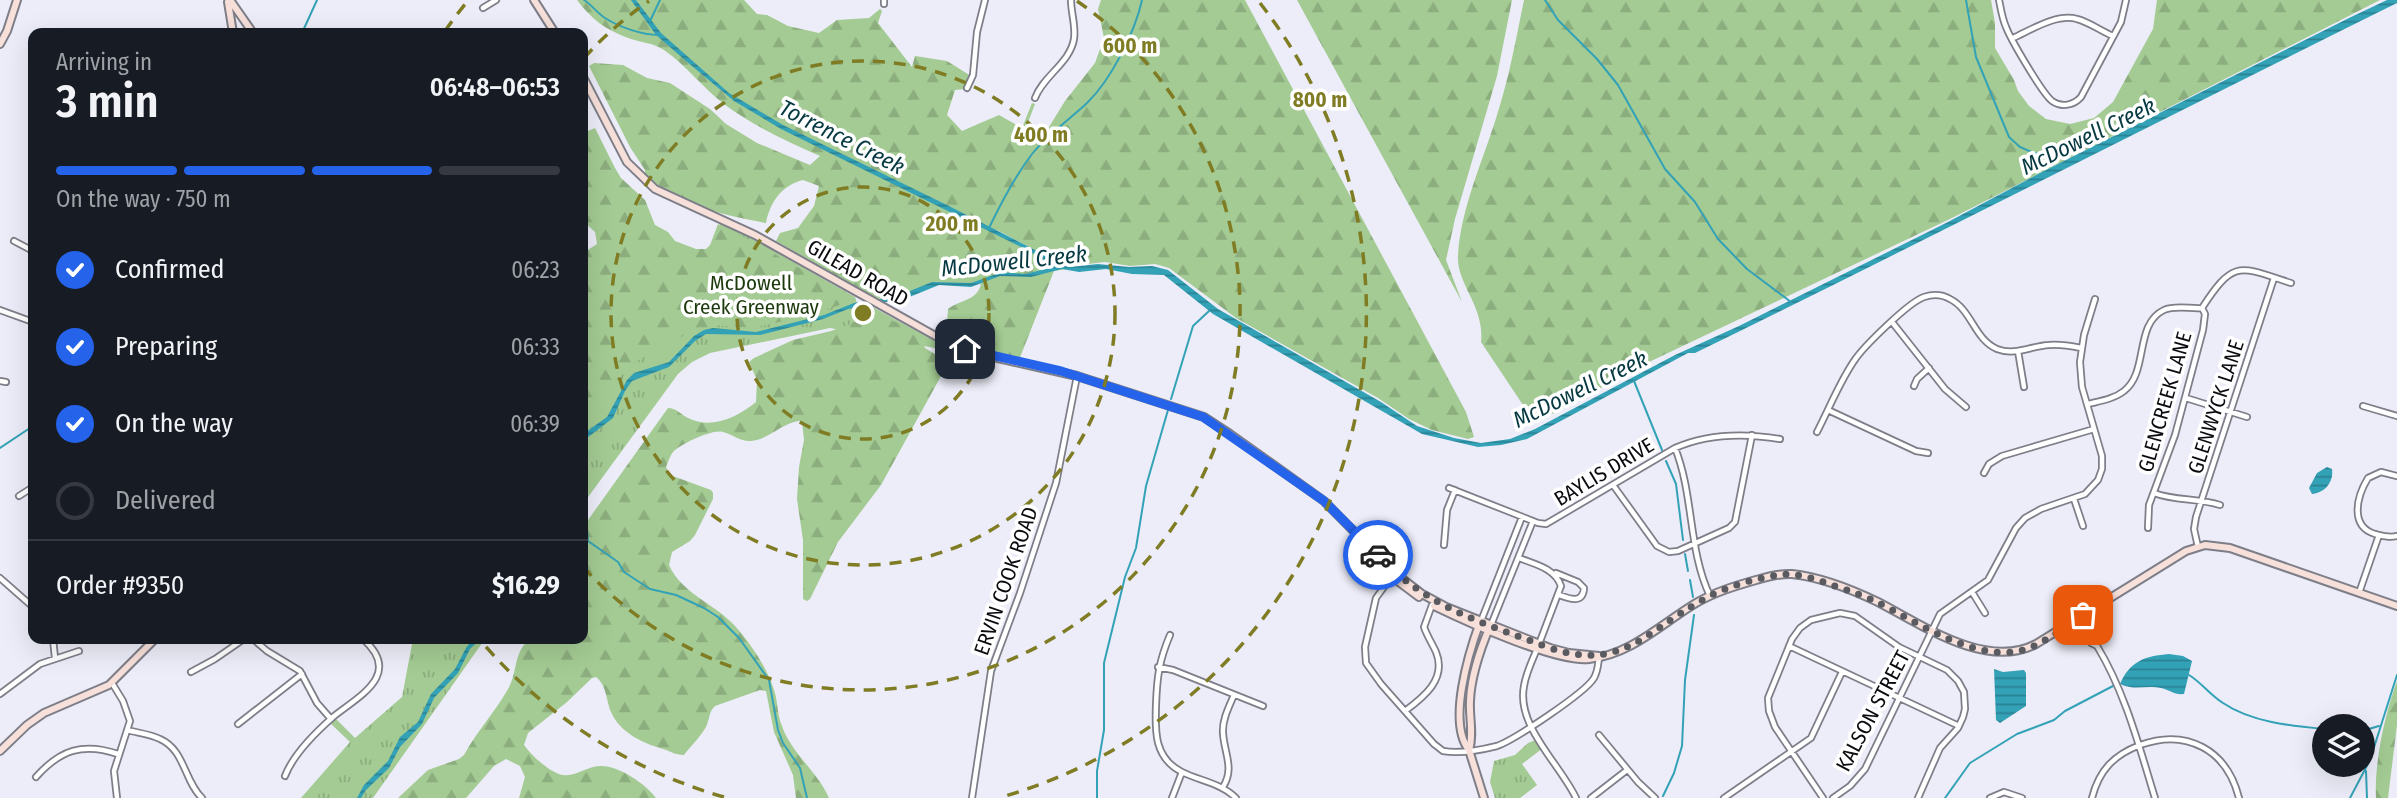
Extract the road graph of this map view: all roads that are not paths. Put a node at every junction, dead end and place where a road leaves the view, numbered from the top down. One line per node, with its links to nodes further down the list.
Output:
1 (17, 0): 15 (main road)
2 (229, 0): 10 (main road); 11 (main road)
3 (496, 0): 9 (street)
4 (534, 0): 12 (main road)
5 (985, 0): 16 (street)
6 (1071, 0): 18 (street)
7 (1999, 0): 14 (street)
8 (2126, 0): 13 (street)
9 (483, 8)
10 (232, 28)
11 (249, 28)
12 (552, 28)
13 (2113, 36): 14 (street); 14 (street)
14 (2013, 38)
15 (0, 44)
16 (967, 88)
17 (588, 92): 31 (main road, GILEAD ROAD)
18 (1035, 98)
19 (14, 241): 20 (street)
20 (28, 248)
21 (2274, 278): 22 (street, GLENCREEK LANE); 24 (street, GLENCREEK LANE); 39 (street, GLENWYCK LANE)
22 (2291, 283)
23 (2095, 299): 28 (street)
24 (2202, 308): 34 (street, GLENCREEK LANE); 35 (street)
25 (0, 310): 26 (street)
26 (28, 320)
27 (1892, 322): 29 (street); 30 (street); 38 (street)
28 (2081, 348): 29 (street); 35 (street)
29 (2018, 351): 33 (street)
30 (1929, 368): 32 (street); 37 (street)
31 (1077, 376): 70 (main road, GILEAD ROAD); 128 (street, ERVIN COOK ROAD)
32 (1914, 386)
33 (2025, 387)
34 (2186, 398): 39 (street); 54 (street, GLENCREEK LANE)
35 (2088, 404): 42 (street)
36 (2363, 405): 40 (street)
37 (1966, 407)
38 (1828, 410): 43 (street); 47 (street)
39 (2231, 411): 41 (street); 57 (street, GLENWYCK LANE)
40 (2397, 416)
41 (2247, 417)
42 (2094, 429): 48 (street); 56 (street)
43 (1817, 432)
44 (1752, 435): 45 (street, BAYLIS DRIVE); 46 (street, BAYLIS DRIVE); 65 (street)
45 (1780, 439)
46 (1675, 448): 50 (street, BAYLIS DRIVE); 65 (street)
47 (1928, 453)
48 (1984, 473)
49 (2397, 476): 63 (street)
50 (1613, 485): 60 (street, BAYLIS DRIVE); 65 (street)
51 (1449, 488): 52 (street, BAYLIS DRIVE)
52 (1455, 491): 59 (street, BAYLIS DRIVE); 66 (street)
53 (28, 492): 55 (street)
54 (2154, 493): 57 (street); 62 (street, GLENCREEK LANE)
55 (19, 496)
56 (2074, 499): 61 (street); 72 (street, KALSON STREET)
57 (2202, 499): 58 (street); 67 (street, GLENWYCK LANE)
58 (2220, 505)
59 (1522, 517): 60 (street, BAYLIS DRIVE); 82 (street)
60 (1533, 521): 68 (street)
61 (2083, 526)
62 (2148, 528)
63 (2379, 535): 64 (street); 73 (street)
64 (2397, 536)
65 (1695, 543): 75 (street)
66 (1444, 545)
67 (2197, 547): 73 (main road); 80 (main road)
68 (1519, 558): 69 (street); 83 (street)
69 (1549, 570): 74 (street); 74 (street)
70 (1394, 574): 77 (main road); 82 (main road); 109 (street)
71 (0, 578): 76 (street)
72 (1972, 592): 79 (street); 84 (street, KALSON STREET)
73 (2359, 593): 78 (main road)
74 (1559, 595): 91 (street)
75 (1710, 596): 84 (main road); 96 (main road)
76 (28, 603)
77 (1432, 605): 82 (main road); 109 (street)
78 (2397, 606)
79 (1985, 613)
80 (2083, 615): 81 (main road); 93 (street)
81 (2076, 620): 84 (main road); 93 (street)
82 (1480, 623): 83 (main road); 117 (main road)
83 (1490, 627): 91 (main road); 117 (main road)
84 (1932, 631): 97 (street, KALSON STREET)
85 (1170, 635): 99 (street)
86 (53, 644): 98 (street)
87 (150, 644): 103 (main road)
88 (237, 644): 100 (street)
89 (259, 644): 102 (street)
90 (369, 644): 110 (street)
91 (1538, 646): 96 (main road); 112 (street)
92 (1788, 646): 94 (street); 101 (street); 119 (street)
93 (2097, 646): 116 (street)
94 (1899, 647): 97 (street); 104 (street)
95 (79, 651): 98 (street)
96 (1599, 656): 112 (street)
97 (1920, 657): 107 (street, KALSON STREET); 113 (street)
98 (55, 658): 105 (street)
99 (1158, 667): 106 (street); 122 (street)
100 (191, 672)
101 (1842, 672): 104 (street); 119 (street)
102 (302, 674): 110 (street); 111 (street)
103 (111, 683): 114 (street); 118 (main road)
104 (1880, 689): 107 (street)
105 (0, 694)
106 (1234, 695): 108 (street); 125 (street)
107 (1898, 698): 113 (street); 137 (street, KALSON STREET)
108 (1263, 706)
109 (1405, 711): 117 (street)
110 (331, 719): 123 (street)
111 (238, 724)
112 (1532, 726): 117 (street); 132 (street)
113 (1959, 726): 138 (street)
114 (127, 730): 120 (street); 127 (street)
115 (1599, 735): 121 (street)
116 (2139, 746): 141 (street); 142 (street); 143 (street)
117 (1469, 750): 131 (main road)
118 (0, 751)
119 (1793, 753): 135 (street); 136 (street)
120 (118, 754): 124 (street); 126 (street)
121 (1627, 769): 133 (street); 134 (street)
122 (1182, 772): 125 (street); 129 (street)
123 (285, 776)
124 (36, 777)
125 (1223, 787): 130 (street)
126 (117, 798)
127 (202, 798)
128 (972, 798)
129 (1172, 798)
130 (1236, 798)
131 (1484, 798)
132 (1576, 798)
133 (1591, 798)
134 (1655, 798)
135 (1724, 798)
136 (1823, 798)
137 (1833, 798)
138 (1917, 798)
139 (1990, 798): 140 (street)
140 (2022, 798)
141 (2092, 798)
142 (2155, 798)
143 (2239, 798)

